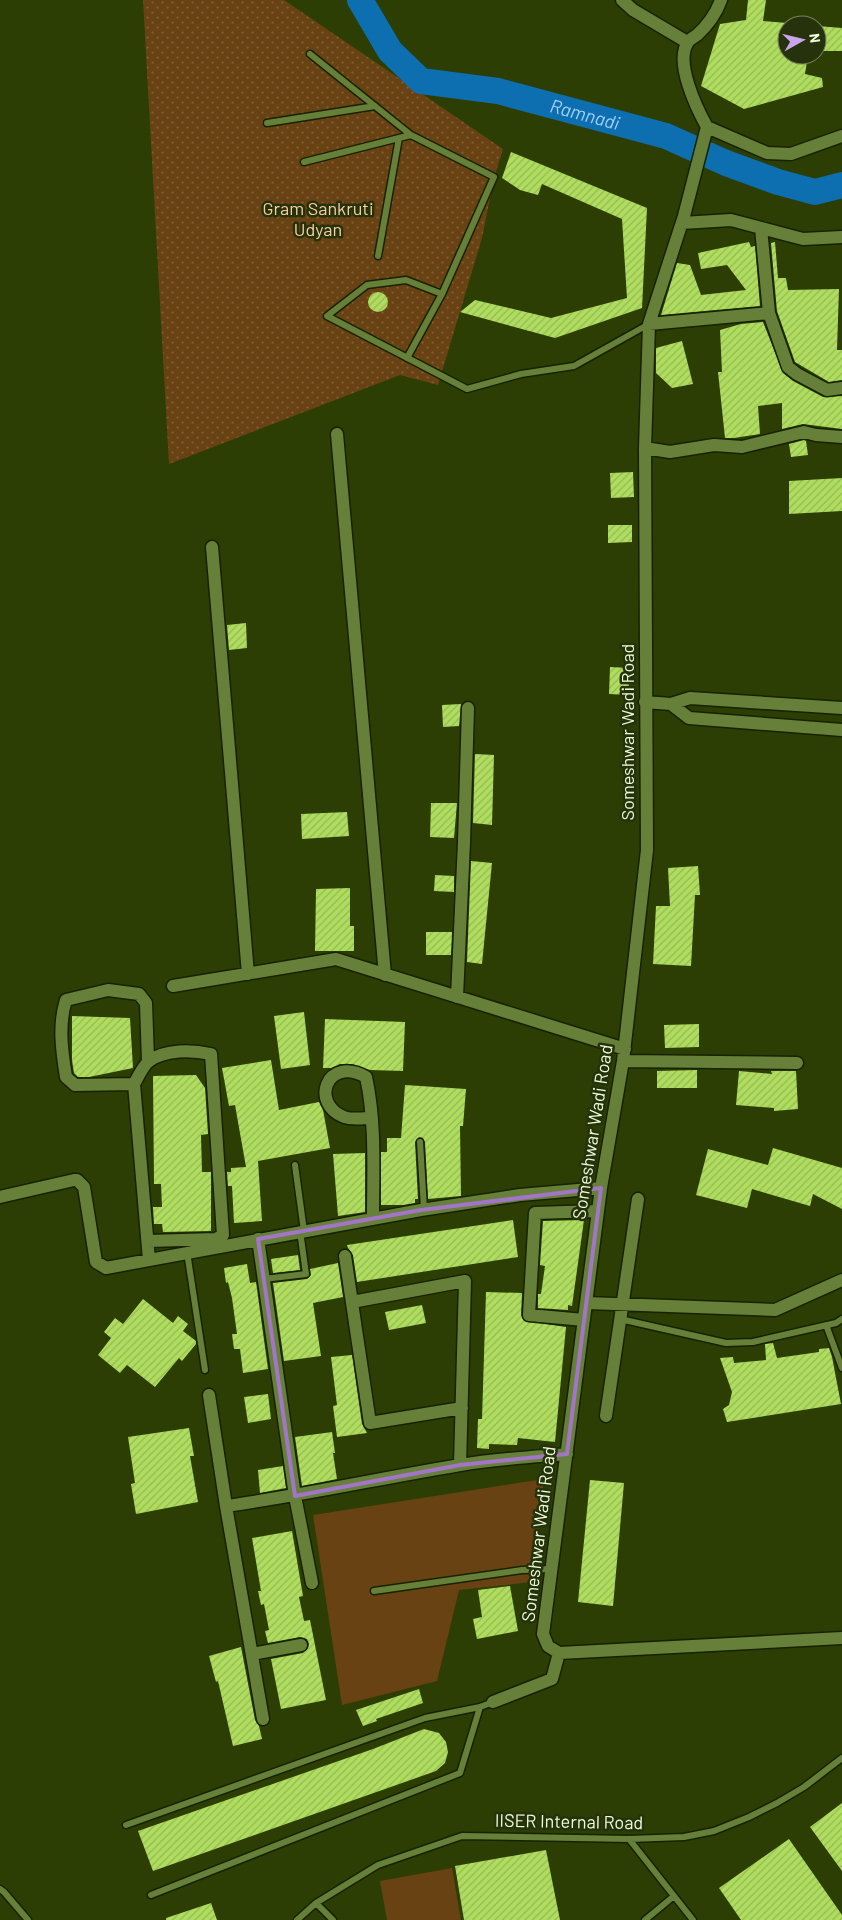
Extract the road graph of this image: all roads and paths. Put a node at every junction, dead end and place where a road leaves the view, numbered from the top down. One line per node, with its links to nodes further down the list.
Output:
1 (622, 0): 3 (street)
2 (721, 0): 3 (street)
3 (687, 42): 7 (street)
4 (310, 54): 5 (lane)
5 (375, 106): 6 (lane); 8 (lane)
6 (267, 123)
7 (708, 127): 9 (street); 12 (street, Someshwar Wadi Road)
8 (411, 135): 10 (lane); 16 (lane)
9 (842, 136)
10 (399, 138): 11 (lane); 15 (lane)
11 (304, 162)
12 (683, 219): 13 (street); 18 (street, Someshwar Wadi Road)
13 (761, 228): 14 (street); 17 (street)
14 (842, 237)
15 (378, 256)
16 (442, 294): 19 (lane); 19 (lane)
17 (769, 313): 18 (street); 20 (street)
18 (649, 324): 19 (lane); 23 (street, Someshwar Wadi Road)
19 (407, 358)
20 (842, 388)
21 (337, 434): 31 (street)
22 (842, 437): 23 (street)
23 (645, 448): 25 (street, Someshwar Wadi Road)
24 (212, 547): 30 (street)
25 (645, 702): 26 (street); 34 (street, Someshwar Wadi Road)
26 (671, 704): 28 (street); 29 (street)
27 (468, 708): 33 (street)
28 (842, 708)
29 (842, 730)
30 (248, 974): 31 (street); 32 (street)
31 (386, 975): 33 (street)
32 (173, 986)
33 (457, 997): 34 (street)
34 (624, 1055): 36 (street); 41 (street, Someshwar Wadi Road)
35 (148, 1062): 37 (street); 37 (street); 49 (street)
36 (797, 1063)
37 (134, 1084): 49 (street)
38 (372, 1118): 38 (street); 46 (street)
39 (420, 1142): 44 (lane)
40 (295, 1165): 47 (lane)
41 (601, 1188): 44 (street); 45 (street, Someshwar Wadi Road)
42 (0, 1197): 52 (street)
43 (638, 1199): 57 (street)
44 (424, 1209): 46 (street)
45 (598, 1211): 56 (street, Someshwar Wadi Road); 60 (street)
46 (373, 1218): 47 (street)
47 (302, 1231): 48 (street); 53 (lane)
48 (258, 1239): 50 (street); 53 (street)
49 (148, 1242): 52 (street)
50 (187, 1252): 52 (street); 63 (lane)
51 (345, 1256): 55 (street)
52 (149, 1260)
53 (263, 1279): 69 (street)
54 (842, 1280): 57 (street)
55 (352, 1302): 65 (street); 65 (street)
56 (587, 1303): 57 (street); 60 (street, Someshwar Wadi Road)
57 (623, 1304): 58 (street)
58 (620, 1319): 61 (lane); 66 (street)
59 (842, 1319): 61 (lane)
60 (584, 1320): 67 (street, Someshwar Wadi Road)
61 (826, 1325): 62 (lane)
62 (842, 1368)
63 (205, 1370)
64 (209, 1396): 70 (street)
65 (462, 1408): 68 (street)
66 (606, 1416)
67 (567, 1454): 68 (street); 71 (street, Someshwar Wadi Road)
68 (460, 1465): 69 (street)
69 (295, 1496): 70 (street); 72 (street)
70 (226, 1506): 77 (street)
71 (552, 1569): 73 (lane); 76 (street, Someshwar Wadi Road)
72 (312, 1583)
73 (374, 1591)
74 (842, 1638): 76 (street)
75 (301, 1645): 77 (street)
76 (559, 1653): 78 (street)
77 (252, 1654): 80 (street)
78 (493, 1702): 79 (lane)
79 (480, 1707): 82 (lane); 85 (lane)
80 (263, 1719)
81 (842, 1758): 83 (lane, IISER Internal Road)
82 (126, 1825)
83 (629, 1839): 86 (lane); 87 (lane, IISER Internal Road)
84 (0, 1889): 88 (lane)
85 (151, 1895)
86 (674, 1896): 91 (lane); 92 (lane)
87 (316, 1902): 89 (lane, IISER Internal Road); 90 (lane)
88 (28, 1920)
89 (297, 1920)
90 (333, 1920)
91 (645, 1920)
92 (693, 1920)

